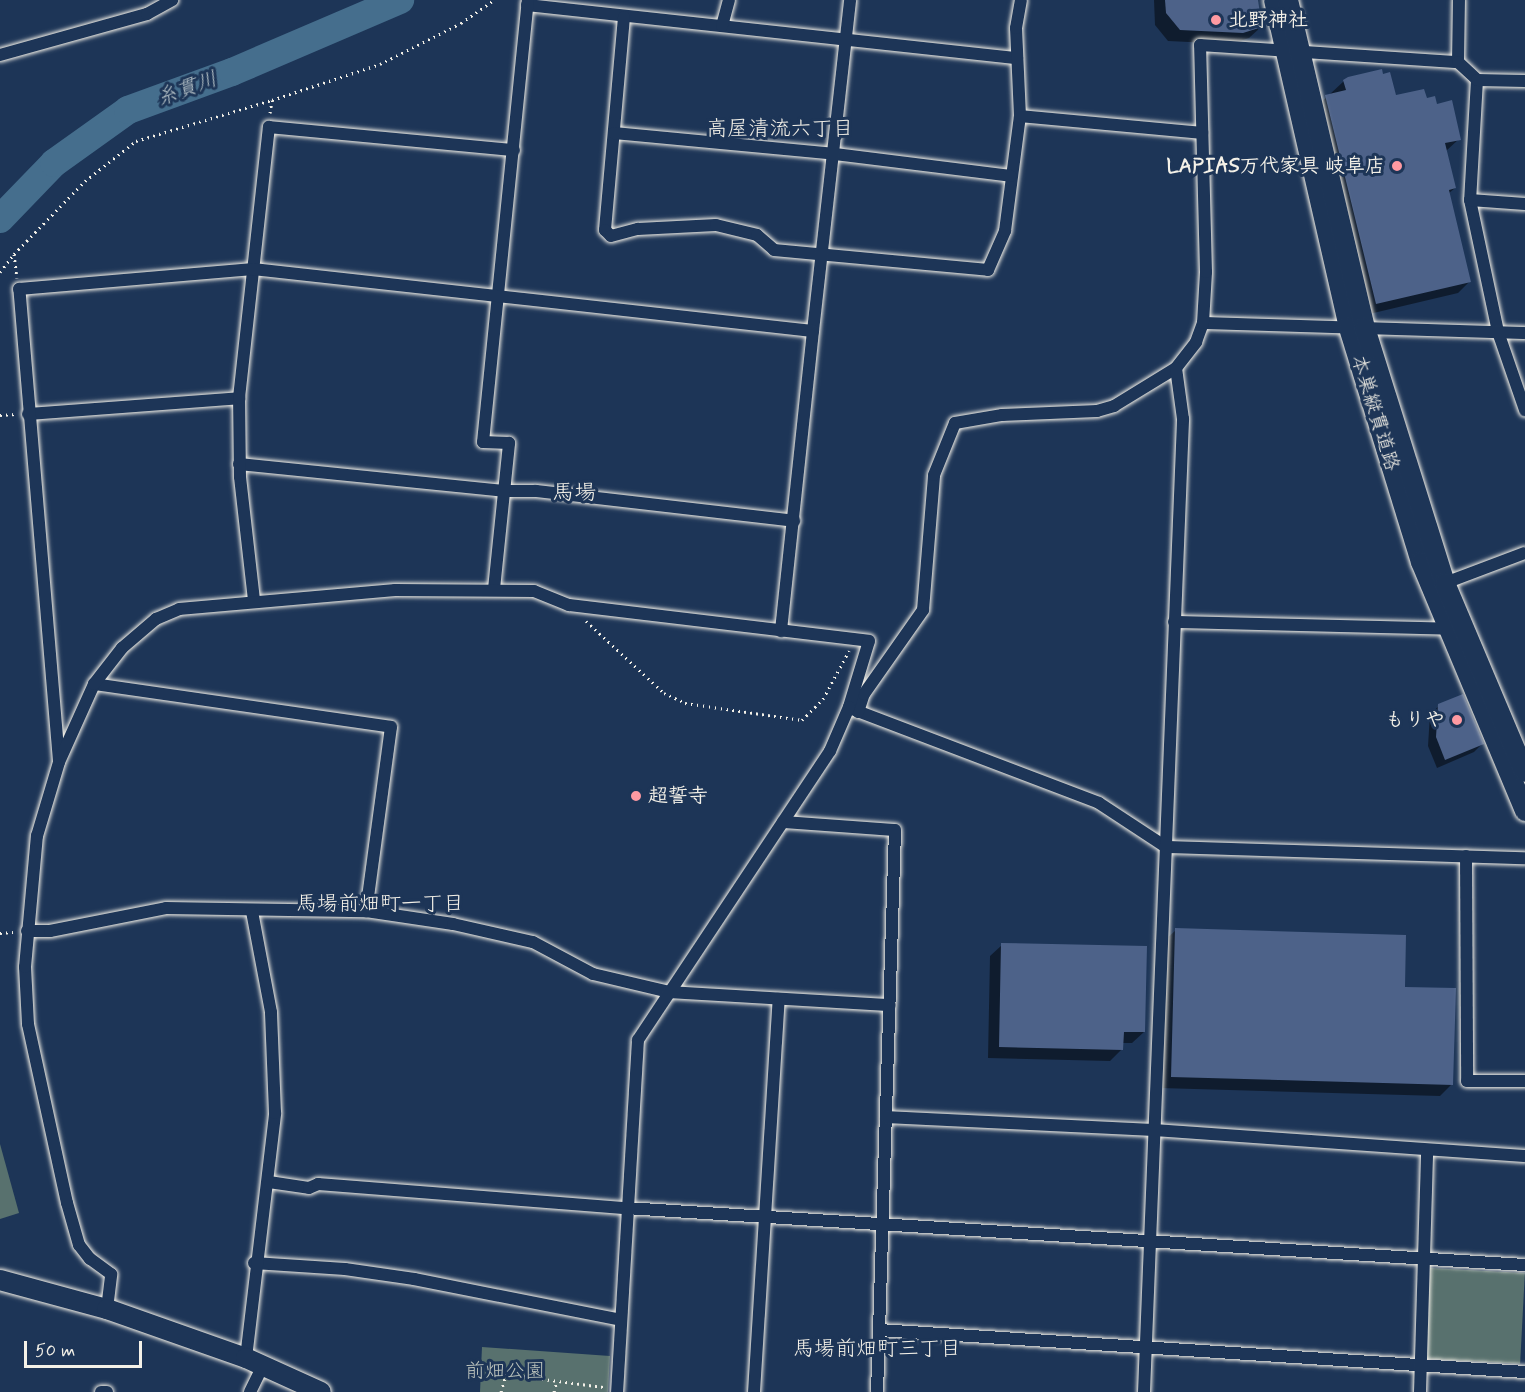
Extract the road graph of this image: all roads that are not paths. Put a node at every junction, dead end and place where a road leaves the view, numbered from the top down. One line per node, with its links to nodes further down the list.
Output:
1 (172, 0): 13 (street)
2 (729, 0): 10 (street)
3 (850, 0): 11 (street)
4 (1022, 0): 14 (street)
5 (1274, 0): 12 (main road, 本巣縦貫道路)
6 (1288, 0): 12 (main road, 本巣縦貫道路)
7 (1459, 0): 15 (street)
8 (527, 2): 9 (street); 21 (street)
9 (624, 17): 10 (street); 19 (street)
10 (722, 26): 11 (street)
11 (845, 38): 14 (street); 22 (street)
12 (1291, 50): 15 (street); 20 (street); 30 (main road, 本巣縦貫道路)
13 (0, 55)
14 (1017, 58): 18 (street)
15 (1458, 62): 16 (street)
16 (1477, 80): 17 (street); 24 (street)
17 (1525, 81)
18 (1020, 116): 20 (street); 23 (street)
19 (614, 133): 22 (street); 26 (street)
20 (1202, 133): 29 (street)
21 (514, 150): 27 (street); 28 (street)
22 (835, 154): 23 (street); 26 (street)
23 (1011, 176): 26 (street)
24 (1470, 200): 25 (street); 32 (street)
25 (1525, 204)
26 (822, 256): 31 (street)
27 (254, 269): 28 (street); 35 (street); 37 (street)
28 (499, 296): 31 (street); 39 (street)
29 (1203, 323): 30 (street); 34 (street)
30 (1357, 328): 32 (street); 42 (main road, 本巣縦貫道路); 46 (main road, 本巣縦貫道路)
31 (813, 331): 40 (street)
32 (1498, 332): 33 (street); 36 (street)
33 (1525, 333)
34 (1176, 368): 45 (street); 49 (street)
35 (239, 398): 37 (street); 38 (street)
36 (1525, 410)
37 (28, 414): 50 (street)
38 (239, 464): 39 (street); 44 (street)
39 (504, 491): 40 (street); 43 (street)
40 (794, 521): 47 (street)
41 (1525, 553): 42 (street)
42 (1445, 583): 46 (main road, 本巣縦貫道路)
43 (494, 589): 44 (street); 47 (street)
44 (254, 600): 48 (street)
45 (1174, 622): 46 (street); 54 (street)
46 (1455, 629): 51 (main road, 本巣縦貫道路); 52 (main road, 本巣縦貫道路)
47 (781, 631): 49 (street)
48 (94, 684): 50 (street); 58 (street)
49 (853, 710): 53 (street); 54 (street)
50 (59, 762): 59 (street)
51 (1525, 772)
52 (1525, 811)
53 (783, 822): 60 (street); 62 (street)
54 (1166, 847): 55 (street); 65 (street)
55 (1466, 856): 56 (street); 63 (street)
56 (1525, 858)
57 (252, 911): 58 (street); 59 (street); 68 (street)
58 (366, 911): 60 (street)
59 (27, 931): 77 (street)
60 (670, 992): 61 (street); 69 (street)
61 (779, 999): 62 (street); 70 (street)
62 (890, 1005): 64 (street)
63 (1525, 1080)
64 (886, 1117): 65 (street); 71 (street)
65 (1153, 1130): 66 (street); 72 (street)
66 (1427, 1151): 67 (street); 73 (street)
67 (1525, 1156)
68 (268, 1182): 69 (street); 74 (street)
69 (626, 1208): 70 (street); 78 (street)
70 (764, 1217): 71 (street); 89 (street)
71 (881, 1224): 72 (street); 79 (street)
72 (1148, 1240): 73 (street); 80 (street)
73 (1424, 1259): 75 (street); 82 (street)
74 (254, 1263): 78 (street); 81 (street)
75 (1525, 1265)
76 (0, 1280): 77 (main road)
77 (107, 1309): 81 (main road)
78 (621, 1320): 84 (street)
79 (879, 1330): 80 (street); 90 (street)
80 (1146, 1349): 82 (street); 91 (street)
81 (254, 1362): 87 (street); 88 (main road)
82 (1421, 1366): 83 (street); 92 (street)
83 (1525, 1372)
84 (617, 1390)
85 (101, 1392): 86 (street)
86 (107, 1392)
87 (250, 1392)
88 (321, 1392)
89 (754, 1392)
90 (877, 1392)
91 (1144, 1392)
92 (1420, 1392)

